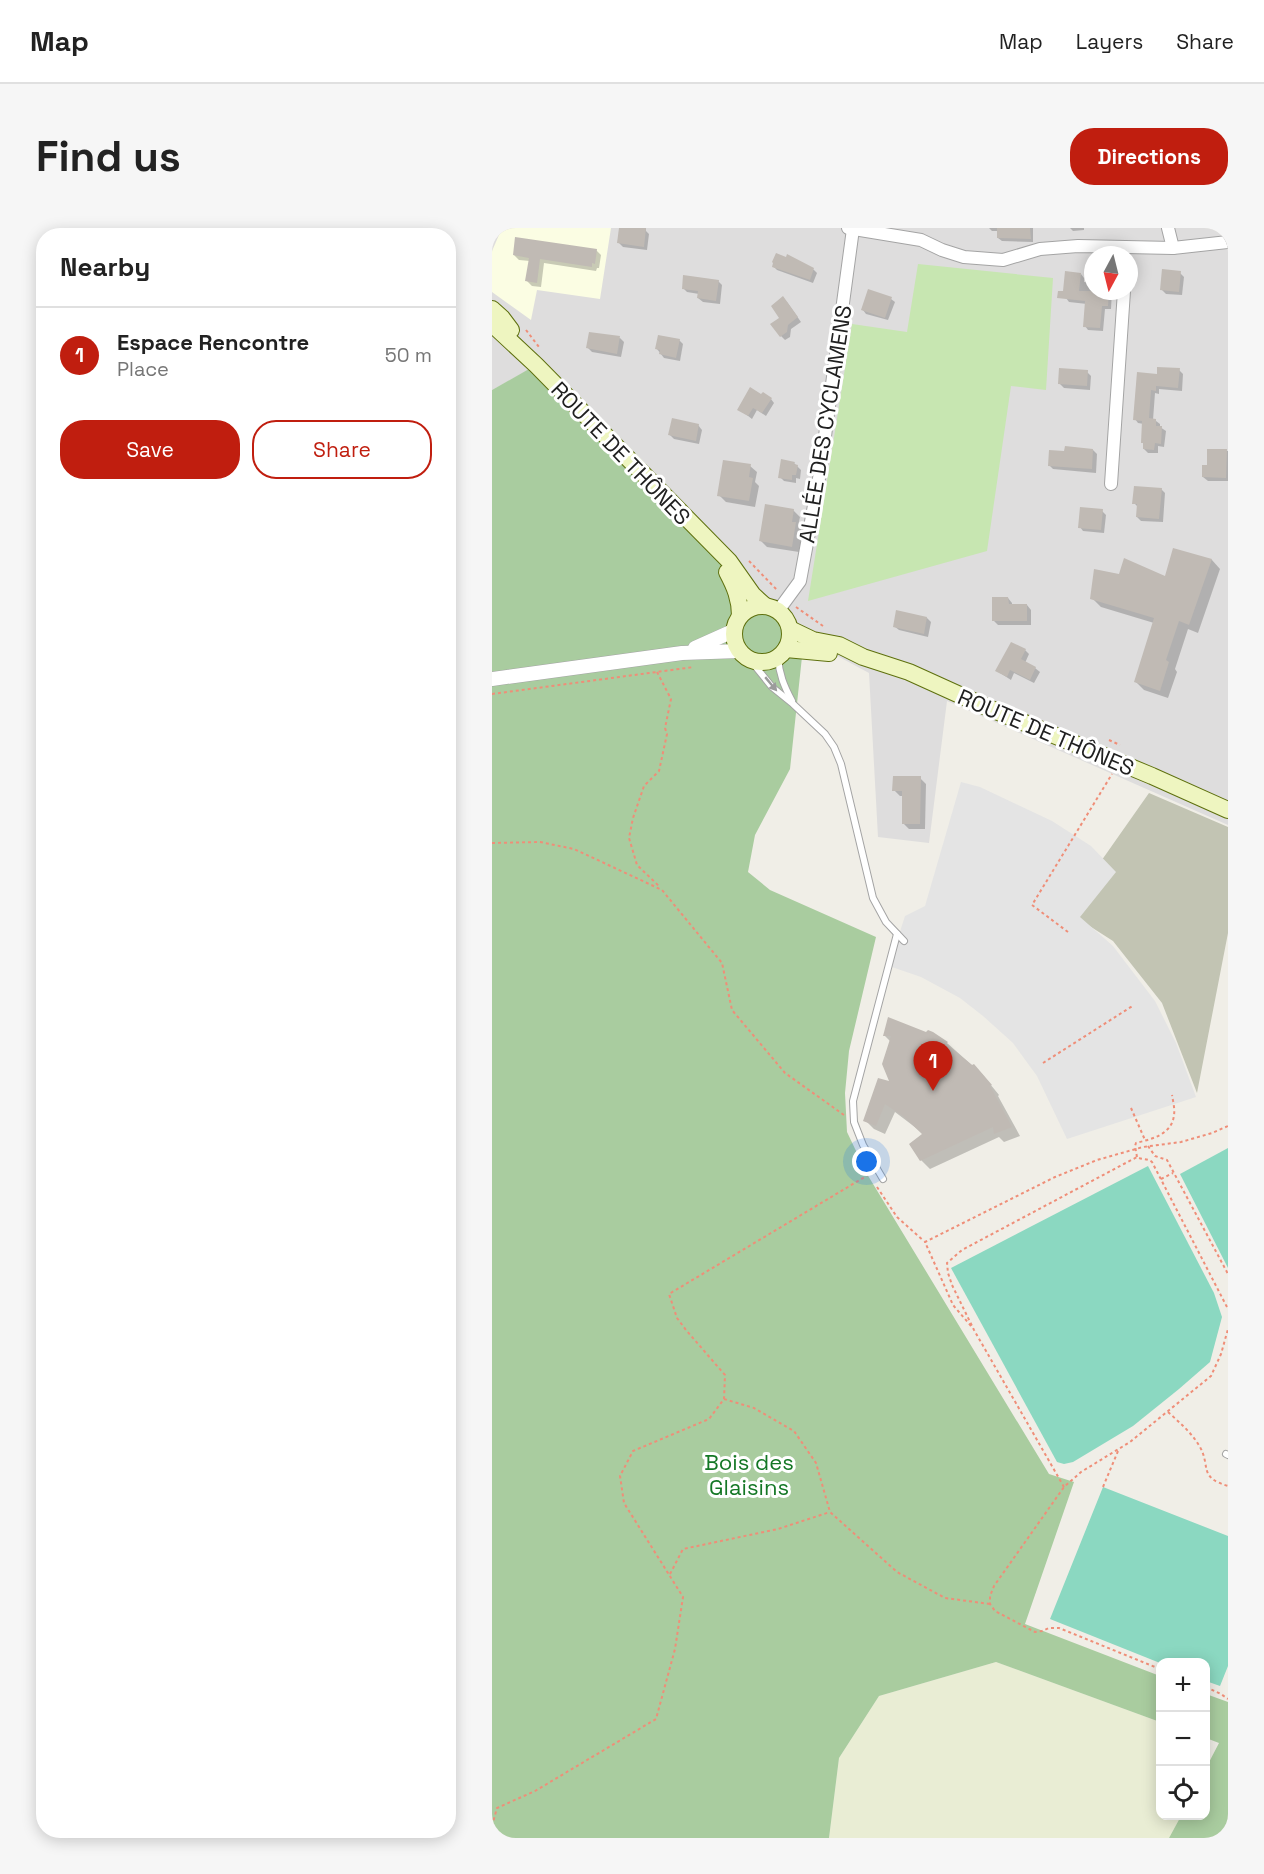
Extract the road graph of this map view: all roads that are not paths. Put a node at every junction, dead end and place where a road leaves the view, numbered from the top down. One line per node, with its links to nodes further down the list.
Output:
1 (1167, 228): 5 (street)
2 (851, 229): 4 (street); 13 (street, ALLÉE DES CYCLAMENS)
3 (1228, 242): 5 (street)
4 (1084, 247)
5 (1173, 248): 6 (street)
6 (1138, 250)
7 (1123, 300): 11 (street)
8 (492, 309): 10 (main road, ROUTE DE THÔNES)
9 (492, 324): 10 (main road, ROUTE DE THÔNES)
10 (539, 358): 12 (main road, ROUTE DE THÔNES)
11 (1111, 484)
12 (708, 540): 13 (main road, ROUTE DE THÔNES); 14 (main road, ROUTE DE THÔNES)
13 (777, 606): 14 (main road); 15 (main road)
14 (737, 623): 16 (street); 18 (main road)
15 (790, 629): 17 (main road); 19 (main road, ROUTE DE THÔNES)
16 (682, 653): 18 (street); 20 (street)
17 (782, 653): 18 (main road); 19 (main road, ROUTE DE THÔNES); 21 (lane)
18 (745, 656): 21 (lane, one-way to 21)
19 (863, 657): 22 (main road, ROUTE DE THÔNES)
20 (492, 679)
21 (794, 704): 23 (lane)
22 (1228, 810)
23 (897, 933): 24 (lane); 25 (lane)
24 (904, 941)
25 (883, 1179)

